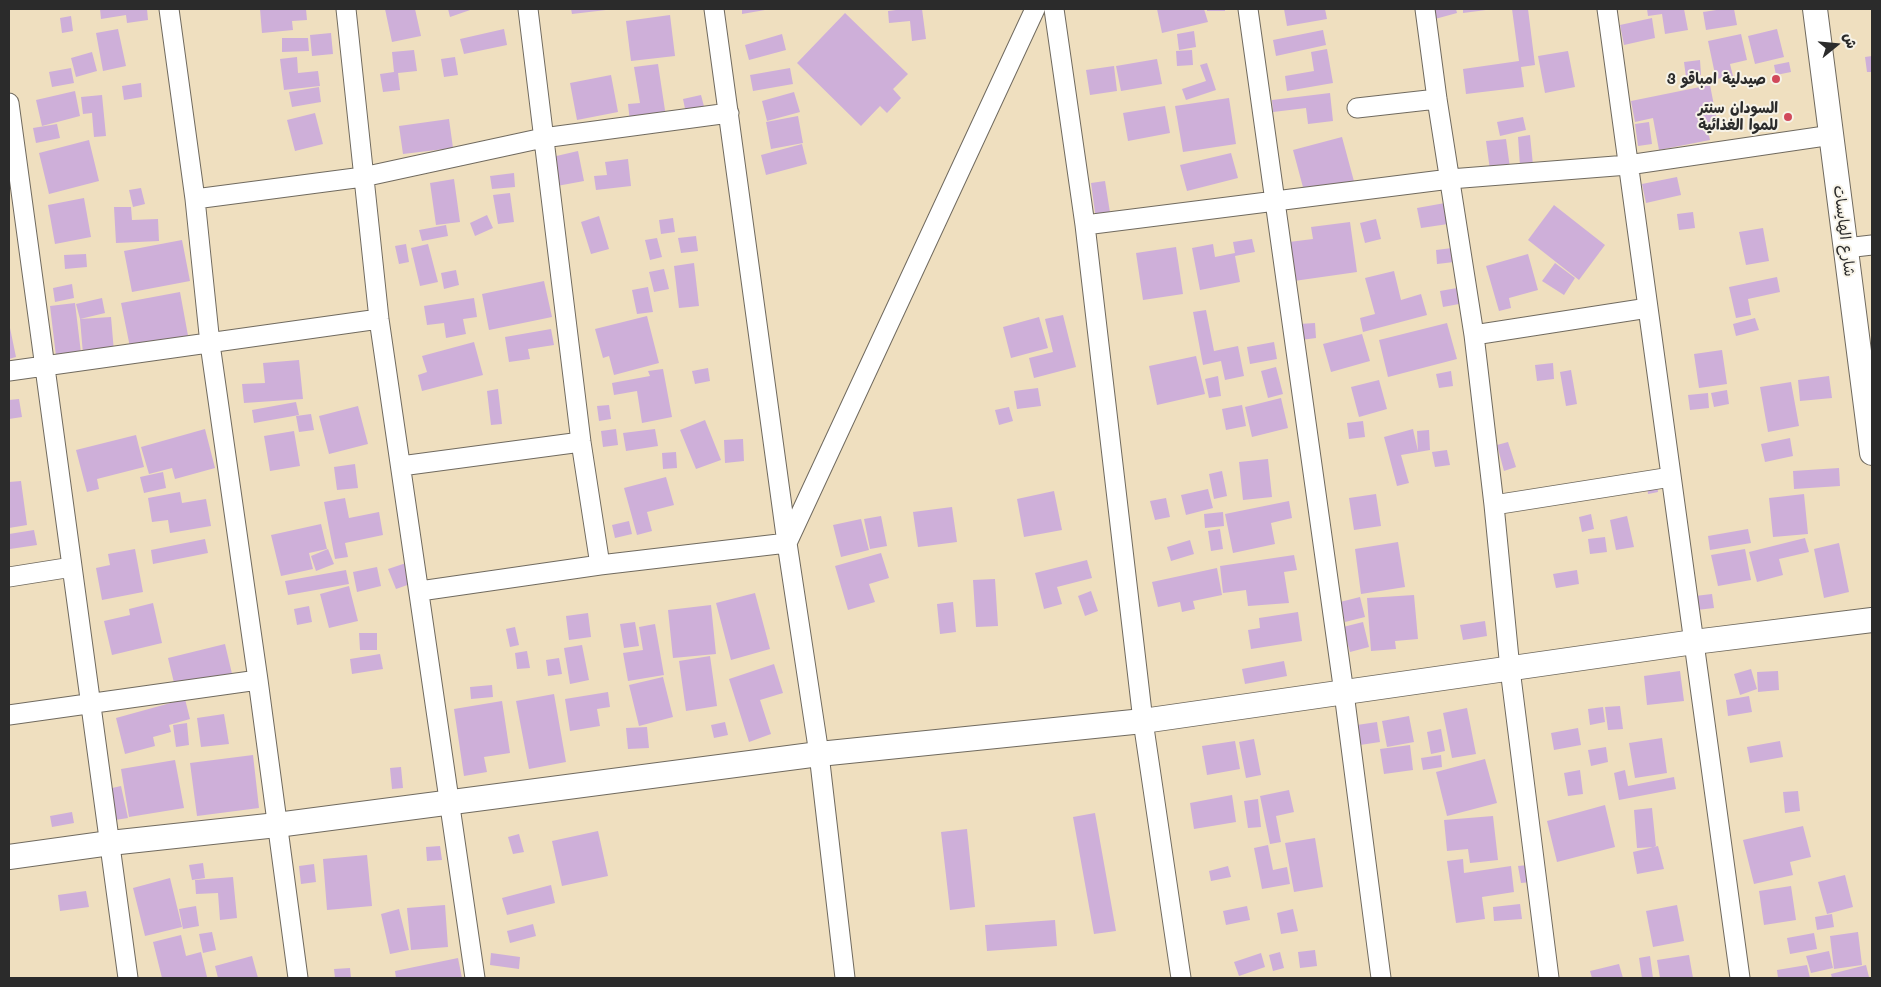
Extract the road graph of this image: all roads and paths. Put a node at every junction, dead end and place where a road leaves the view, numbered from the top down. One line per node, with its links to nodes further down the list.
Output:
1 (169, 9): 20 (street)
2 (346, 9): 18 (street)
3 (528, 9): 16 (street)
4 (714, 9): 14 (street)
5 (1035, 9): 36 (street)
6 (1054, 9): 22 (street)
7 (1248, 9): 21 (street)
8 (1425, 9): 11 (street)
9 (1607, 9): 17 (street)
10 (1815, 9): 15 (street, شارع الهايسات)
11 (1437, 99): 13 (street); 19 (street)
12 (9, 103): 29 (street)
13 (1357, 108)
14 (729, 113): 16 (street); 36 (street)
15 (1832, 135): 17 (street); 24 (street, شارع الهايسات)
16 (543, 138): 18 (street); 31 (street)
17 (1628, 165): 19 (street); 25 (street)
18 (364, 177): 20 (street); 26 (street)
19 (1450, 179): 21 (street); 27 (street)
20 (195, 199): 28 (street)
21 (1274, 201): 22 (street); 45 (street)
22 (1085, 225): 48 (street)
23 (1872, 245): 24 (street)
24 (1846, 248): 32 (street, شارع الهايسات)
25 (1648, 308): 27 (street); 34 (street)
26 (380, 319): 28 (street); 33 (street)
27 (1474, 335): 35 (street)
28 (210, 344): 29 (street); 44 (street)
29 (45, 366): 30 (street); 38 (street)
30 (9, 370)
31 (581, 442): 33 (street); 37 (street)
32 (1872, 453)
33 (401, 466): 40 (street)
34 (1671, 477): 35 (street); 42 (street)
35 (1494, 505): 43 (street)
36 (788, 543): 37 (street); 49 (street)
37 (600, 565): 40 (street)
38 (72, 567): 39 (street); 46 (street)
39 (9, 577)
40 (420, 591): 50 (street)
41 (1872, 620): 42 (street)
42 (1694, 642): 43 (street); 61 (street)
43 (1510, 669): 45 (street); 60 (street)
44 (258, 680): 46 (street); 51 (street)
45 (1344, 693): 48 (street); 59 (street)
46 (91, 704): 47 (street); 52 (street)
47 (9, 715)
48 (1143, 721): 49 (street); 58 (street)
49 (819, 754): 50 (street); 57 (street)
50 (450, 802): 51 (street); 56 (street)
51 (277, 825): 52 (street); 55 (street)
52 (110, 843): 53 (street); 54 (street)
53 (9, 857)
54 (128, 978)
55 (298, 978)
56 (475, 978)
57 (845, 978)
58 (1182, 978)
59 (1381, 978)
60 (1549, 978)
61 (1740, 978)

